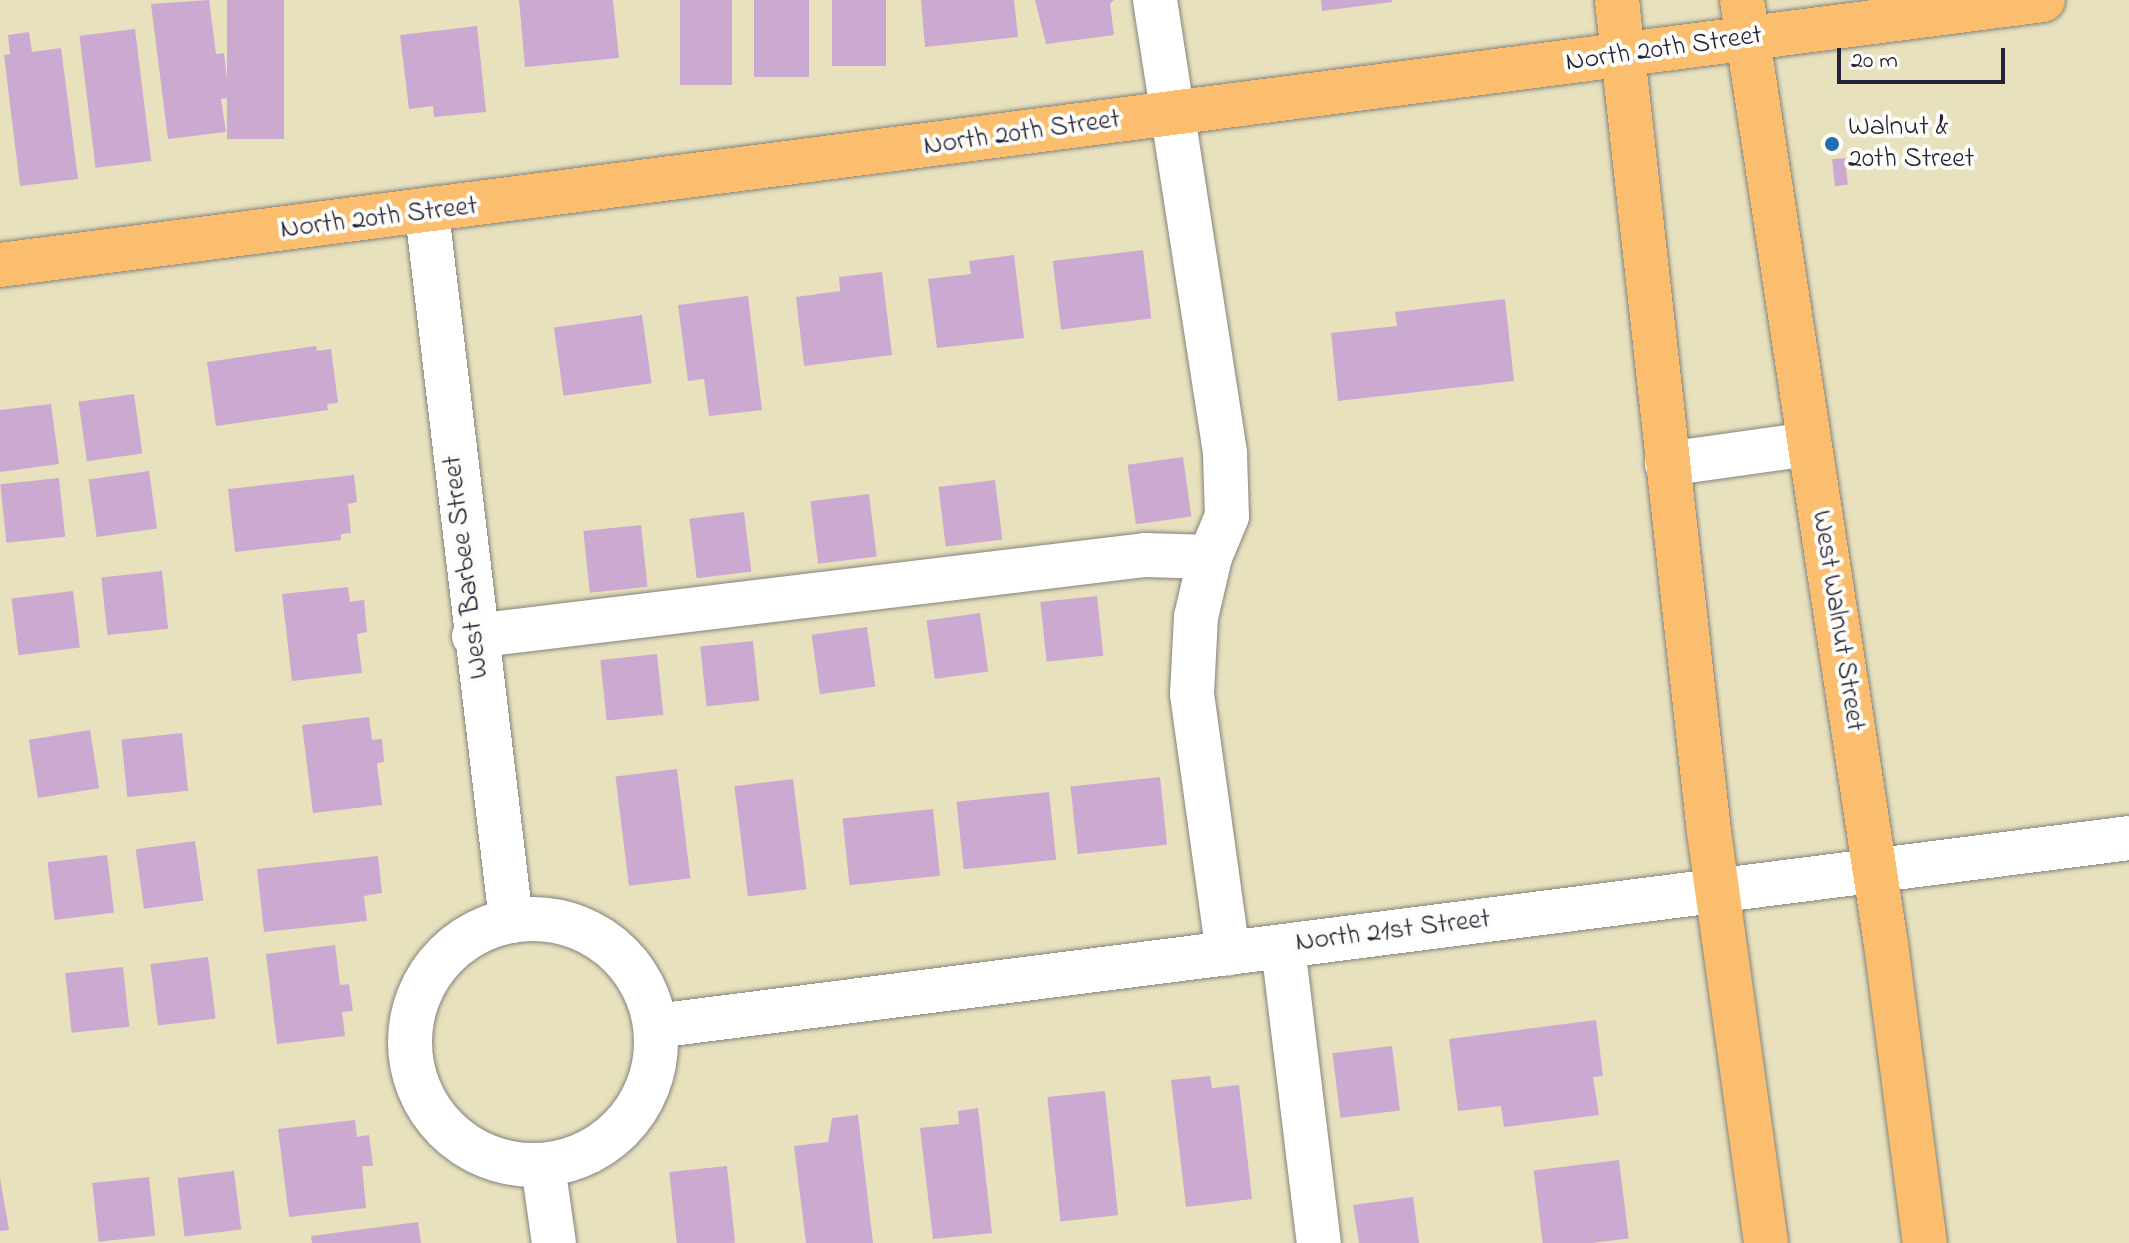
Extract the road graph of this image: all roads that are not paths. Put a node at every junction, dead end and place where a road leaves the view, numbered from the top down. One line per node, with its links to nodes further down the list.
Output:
1 (1155, 0): 6 (street)
2 (1617, 0): 5 (main road)
3 (2028, 1): 4 (main road, North 20th Street)
4 (1744, 19): 5 (main road, North 20th Street); 9 (main road, West Walnut Street)
5 (1622, 55): 6 (main road, North 20th Street); 10 (main road)
6 (1170, 114): 7 (main road, North 20th Street); 11 (street)
7 (427, 213): 8 (main road, North 20th Street); 12 (street, West Barbee Street)
8 (0, 265)
9 (1809, 444): 10 (street); 14 (main road, West Walnut Street)
10 (1667, 464): 15 (main road)
11 (1210, 557): 12 (street); 18 (street)
12 (474, 636): 16 (street, West Barbee Street)
13 (2129, 838): 14 (street, North 21st Street)
14 (1875, 870): 15 (street, North 21st Street); 24 (main road, West Walnut Street)
15 (1717, 891): 17 (street, North 21st Street); 23 (main road)
16 (511, 921): 19 (street); 20 (street)
17 (1283, 947): 18 (street, North 21st Street); 22 (street)
18 (1228, 954): 19 (street, North 21st Street)
19 (656, 1026): 20 (street)
20 (543, 1166): 21 (street)
21 (554, 1243)
22 (1319, 1243)
23 (1766, 1243)
24 (1925, 1243)

